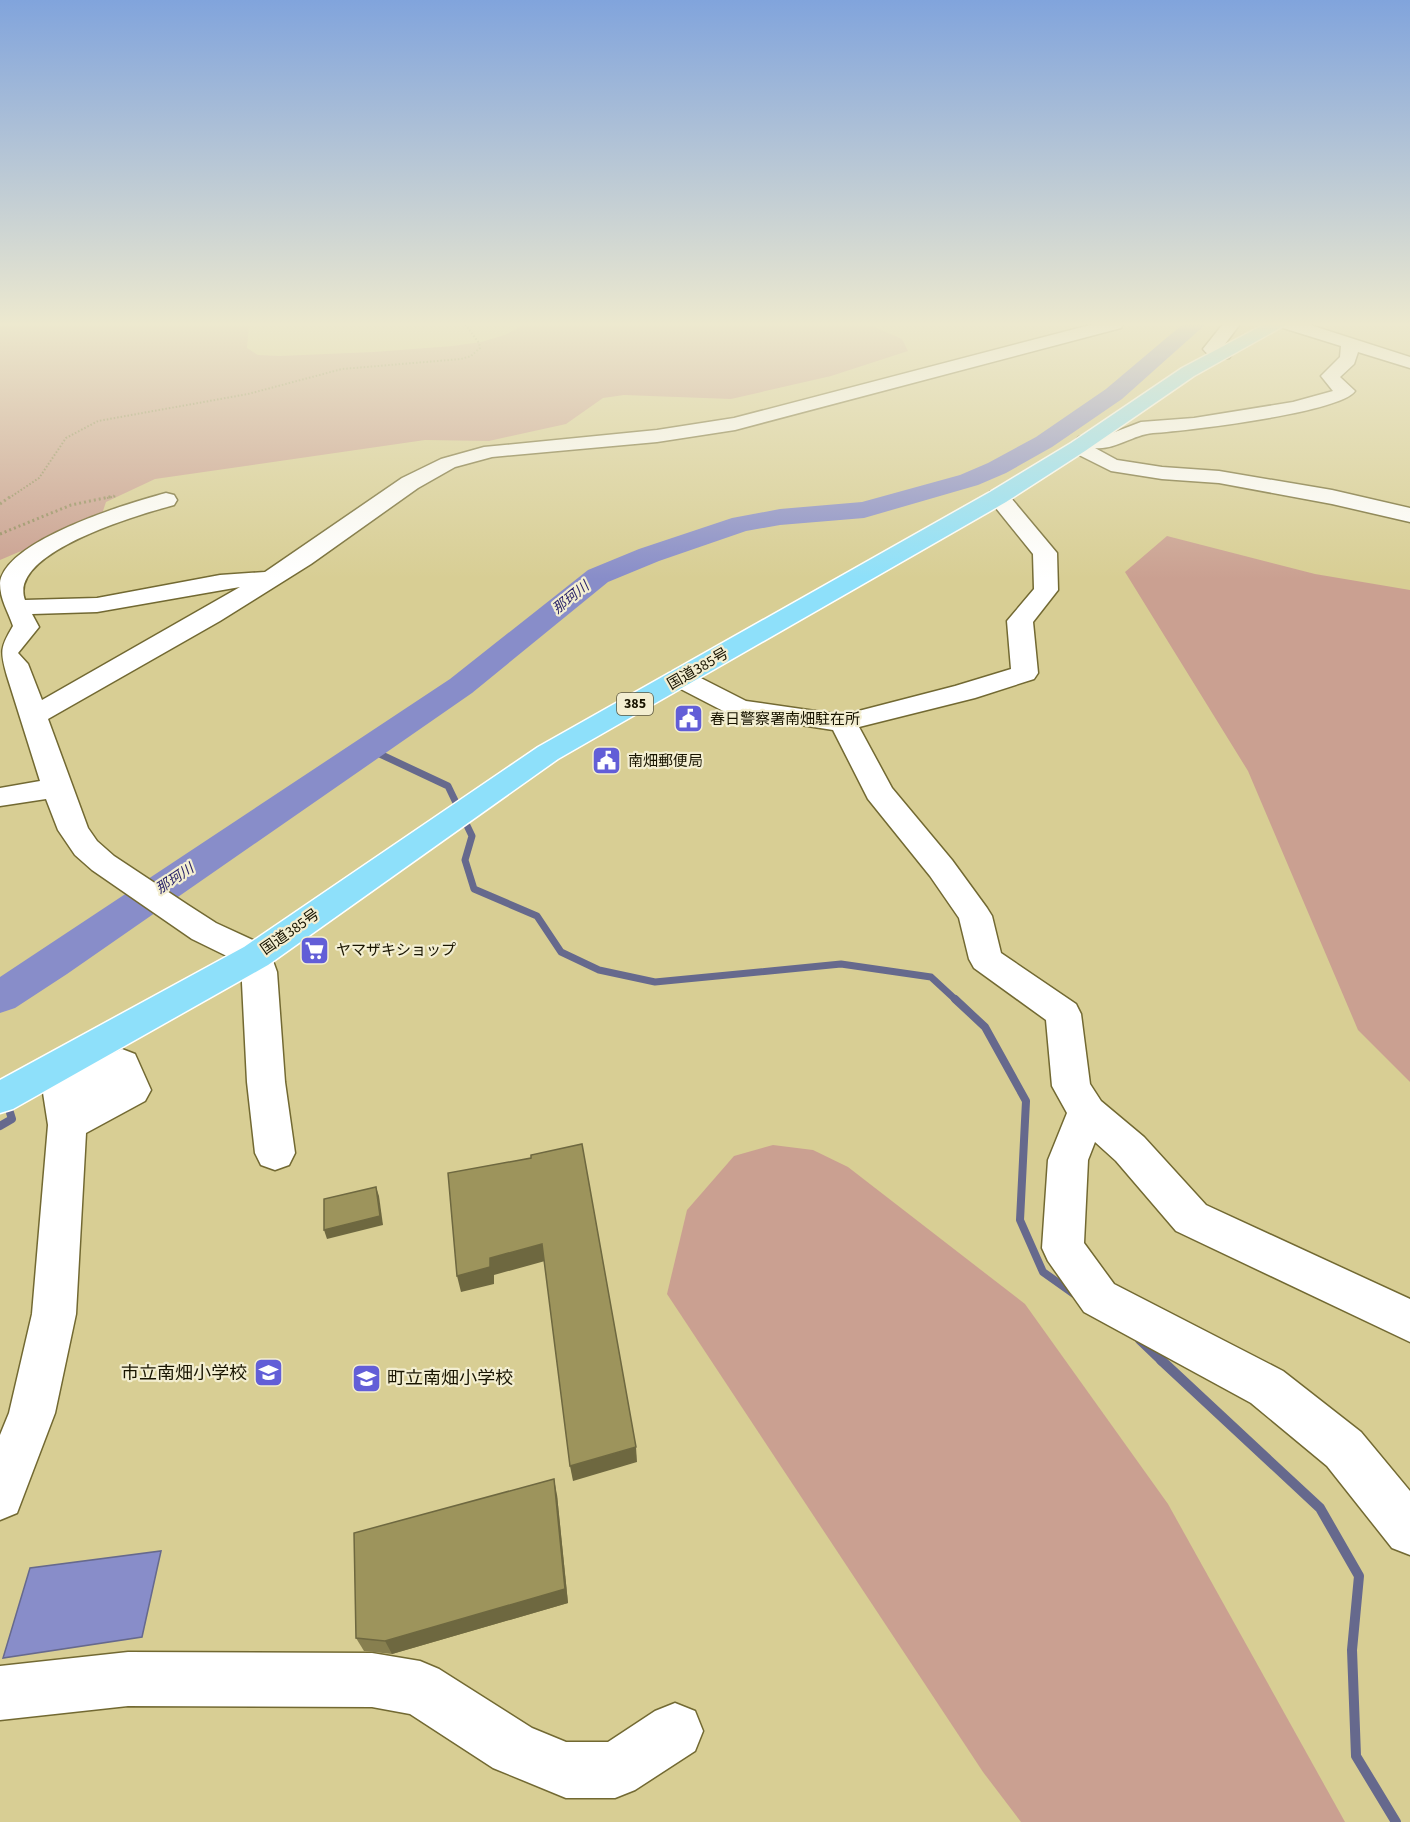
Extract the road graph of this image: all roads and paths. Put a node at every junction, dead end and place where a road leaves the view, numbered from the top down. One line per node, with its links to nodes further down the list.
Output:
1 (159, 409): 8 (path)
2 (792, 409): 11 (street)
3 (1133, 409): 5 (highway, 国道385号 / 385)
4 (1283, 409): 5 (street)
5 (1082, 444): 6 (highway, 国道385号 / 385); 9 (street)
6 (998, 497): 14 (highway, 国道385号 / 385); 16 (street)
7 (166, 500): 10 (path); 12 (street)
8 (0, 504)
9 (1410, 515)
10 (0, 534)
11 (270, 579): 12 (street); 15 (street)
12 (18, 608): 13 (street)
13 (2, 654): 15 (street)
14 (680, 678): 16 (street); 19 (highway, 国道385号 / 385)
15 (34, 716): 17 (street)
16 (843, 723): 22 (street)
17 (57, 788): 18 (street); 19 (street)
18 (0, 797)
19 (256, 956): 20 (highway, 国道385号 / 385); 23 (street)
20 (63, 1096): 21 (highway, 国道385号 / 385); 25 (street)
21 (0, 1098)
22 (1087, 1112): 24 (street); 26 (street)
23 (274, 1154)
24 (1410, 1321)
25 (0, 1496)
26 (1410, 1530)
27 (0, 1693): 28 (street)
28 (675, 1731)

